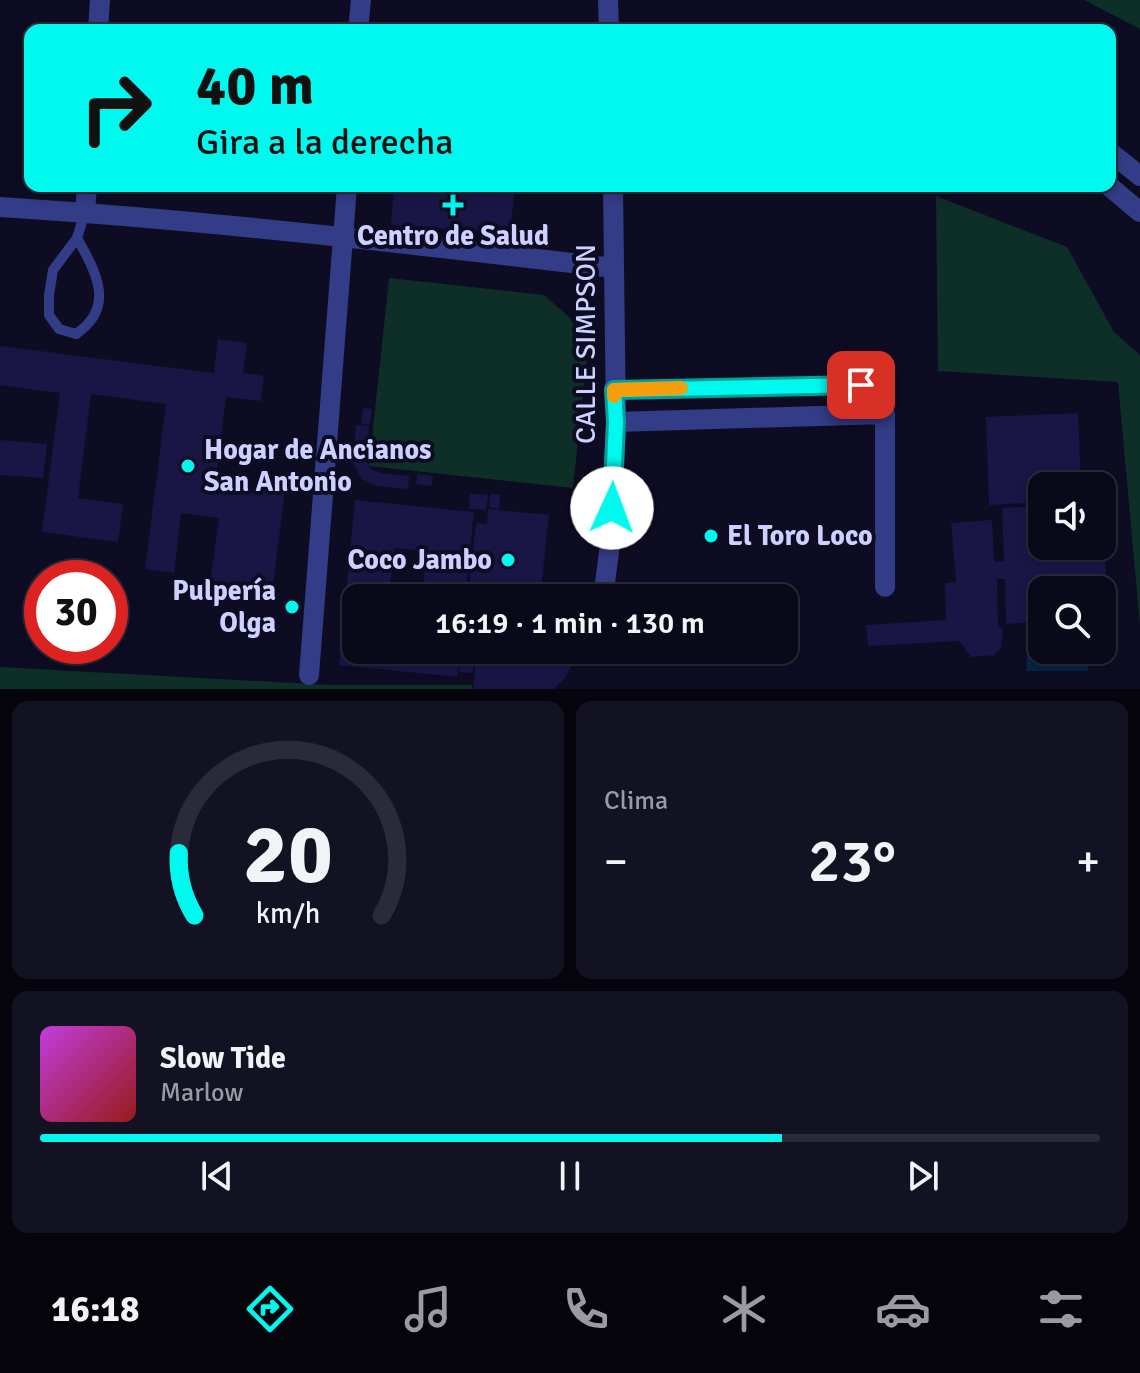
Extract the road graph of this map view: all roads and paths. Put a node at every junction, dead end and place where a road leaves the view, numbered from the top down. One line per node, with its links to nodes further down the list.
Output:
1 (100, 0): 4 (street)
2 (361, 0): 5 (street)
3 (608, 0): 6 (street)
4 (98, 24)
5 (359, 24)
6 (609, 24)
7 (1116, 157): 8 (street)
8 (1140, 176)
9 (87, 192): 14 (street)
10 (347, 192): 16 (street)
11 (613, 192): 18 (street, CALLE SIMPSON)
12 (1116, 192): 15 (street)
13 (0, 207): 14 (street)
14 (85, 212): 16 (street); 17 (lane)
15 (1140, 212)
16 (343, 236): 18 (street); 24 (street)
17 (77, 238): 17 (lane)
18 (614, 268): 20 (street, CALLE SIMPSON)
19 (861, 385): 20 (lane)
20 (614, 390): 21 (street, CALLE SIMPSON)
21 (616, 422): 22 (street, CALLE SIMPSON); 23 (street)
22 (605, 584)
23 (885, 587)
24 (309, 675)

